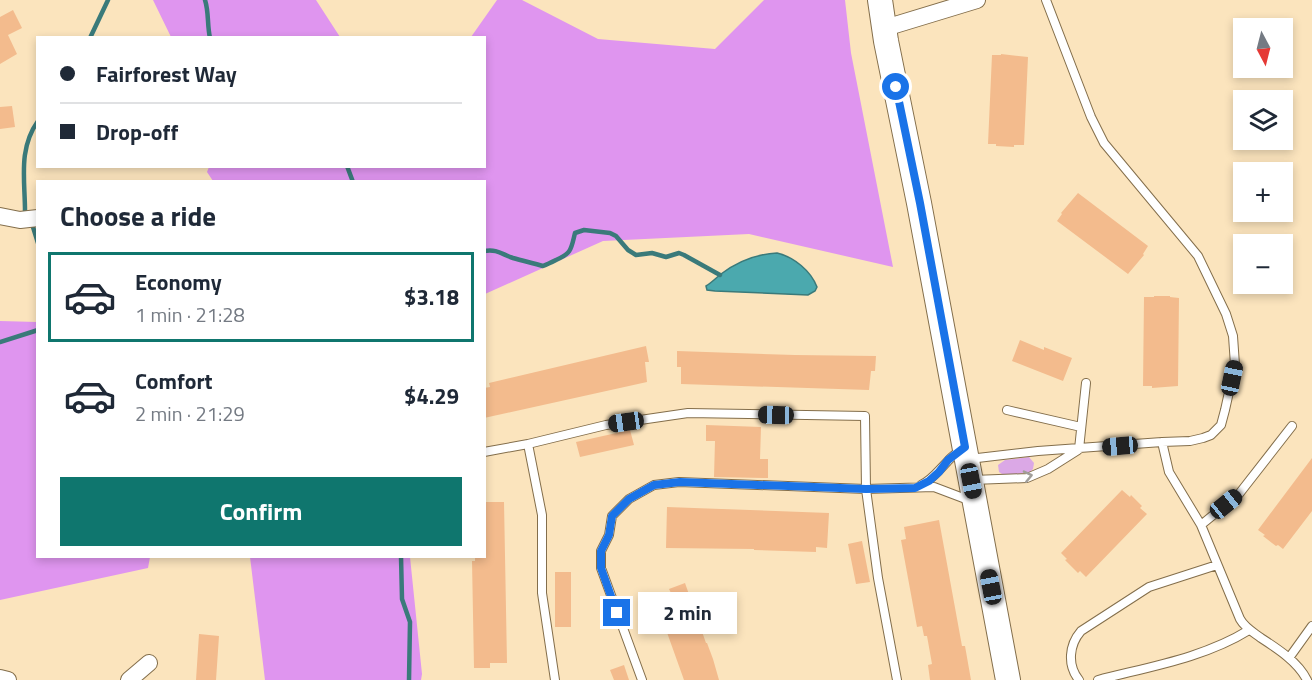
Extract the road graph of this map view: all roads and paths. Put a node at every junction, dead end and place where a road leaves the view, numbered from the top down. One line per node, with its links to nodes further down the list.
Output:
1 (880, 0): 4 (main road)
2 (977, 0): 4 (street)
3 (1046, 0): 11 (lane)
4 (885, 28): 15 (main road)
5 (0, 216): 6 (street)
6 (36, 218)
7 (1086, 383): 10 (lane)
8 (1006, 410): 10 (lane)
9 (1292, 426): 18 (lane)
10 (1081, 427): 13 (lane)
11 (1162, 442): 13 (lane); 18 (lane)
12 (528, 444): 14 (lane); 17 (lane); 27 (lane)
13 (1078, 449): 15 (lane); 15 (lane, one-way to 13)
14 (486, 452)
15 (970, 472): 16 (lane); 16 (lane); 30 (main road)
16 (915, 488): 17 (lane)
17 (866, 489): 28 (lane); 29 (lane)
18 (1201, 525): 19 (lane)
19 (1217, 565): 21 (lane); 31 (lane)
20 (1312, 626): 22 (lane)
21 (1249, 630): 22 (lane); 32 (lane)
22 (1289, 658): 33 (lane)
23 (149, 663): 26 (street)
24 (0, 678): 25 (street)
25 (8, 680)
26 (129, 680)
27 (555, 680)
28 (642, 680)
29 (897, 680)
30 (1008, 680)
31 (1079, 680)
32 (1098, 680)
33 (1307, 680)

